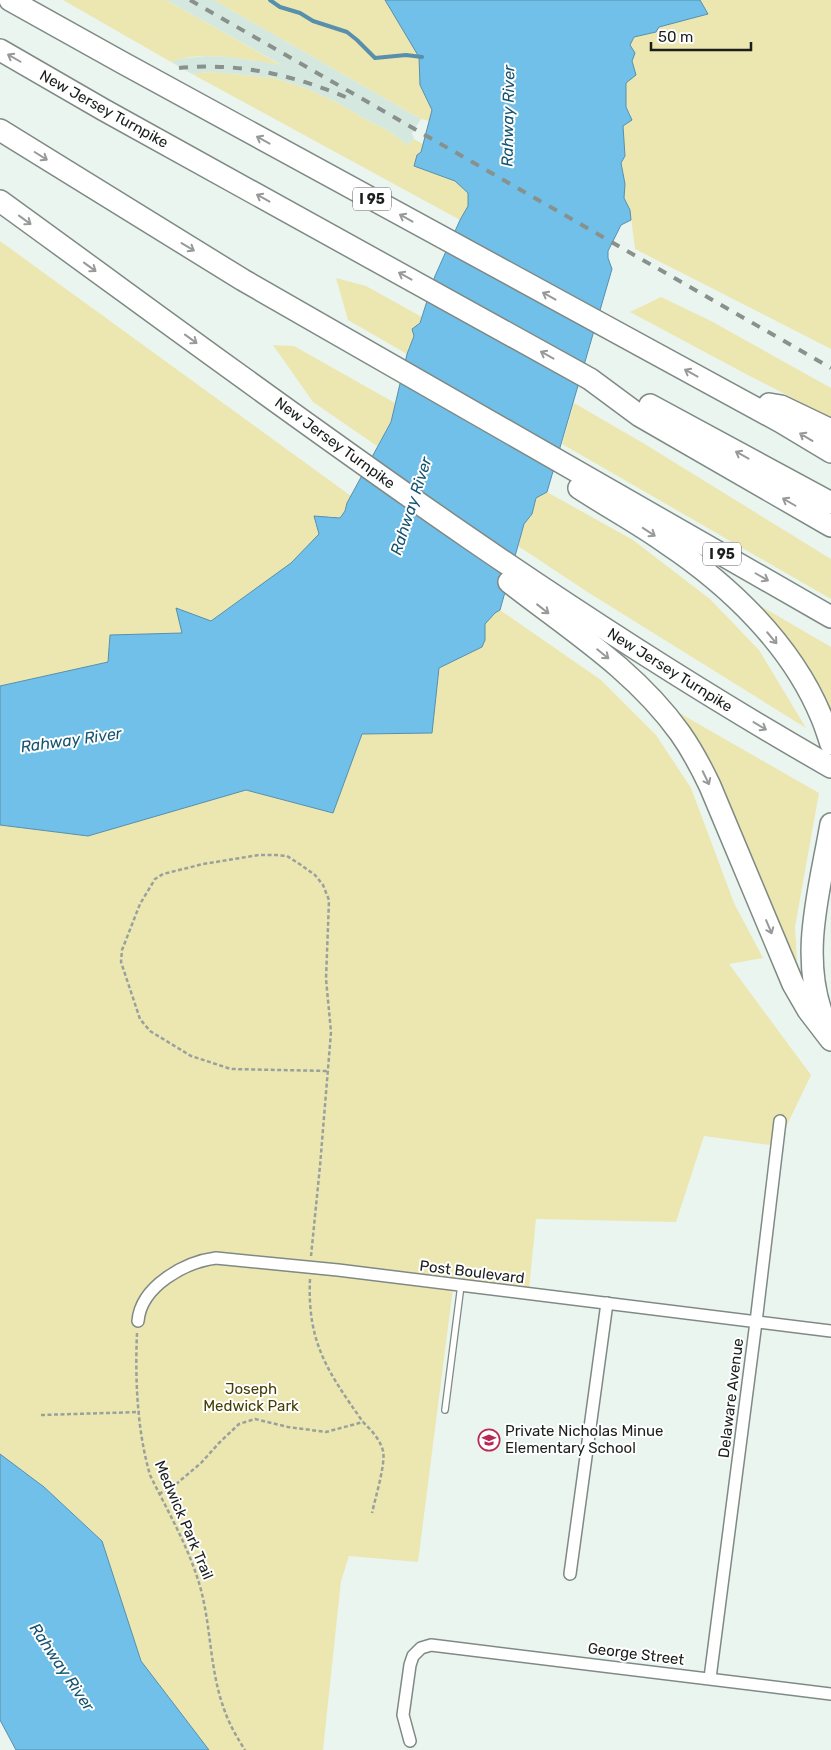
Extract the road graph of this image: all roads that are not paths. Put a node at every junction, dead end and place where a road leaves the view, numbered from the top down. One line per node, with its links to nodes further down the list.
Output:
1 (10, 0): 6 (highway, I 95, one-way to 1)
2 (0, 50): 5 (highway, New Jersey Turnpike, one-way to 2)
3 (0, 130): 9 (highway, one-way to 9)
4 (0, 201): 12 (highway, New Jersey Turnpike, one-way to 12)
5 (642, 409): 10 (highway, one-way to 5); 11 (highway, New Jersey Turnpike, one-way to 5)
6 (781, 414): 7 (highway); 8 (highway, one-way to 6)
7 (831, 430)
8 (831, 452)
9 (610, 499): 13 (highway, I 95, one-way to 13); 14 (highway, one-way to 14)
10 (831, 504)
11 (831, 526)
12 (567, 616): 15 (highway, New Jersey Turnpike, one-way to 15); 20 (highway, one-way to 20)
13 (831, 617)
14 (831, 744)
15 (831, 768)
16 (831, 824): 19 (highway)
17 (831, 900): 18 (highway)
18 (831, 997)
19 (831, 1035)
20 (831, 1040)
21 (780, 1121): 25 (street, Delaware Avenue)
22 (461, 1285): 23 (street, Post Boulevard); 24 (street, Post Boulevard); 27 (lane)
23 (607, 1303): 25 (street, Post Boulevard); 28 (street)
24 (138, 1322)
25 (756, 1322): 26 (street, Post Boulevard); 29 (street, Delaware Avenue)
26 (831, 1331)
27 (445, 1410)
28 (570, 1574)
29 (710, 1678): 30 (street, George Street); 31 (street, George Street)
30 (831, 1694)
31 (410, 1741)

